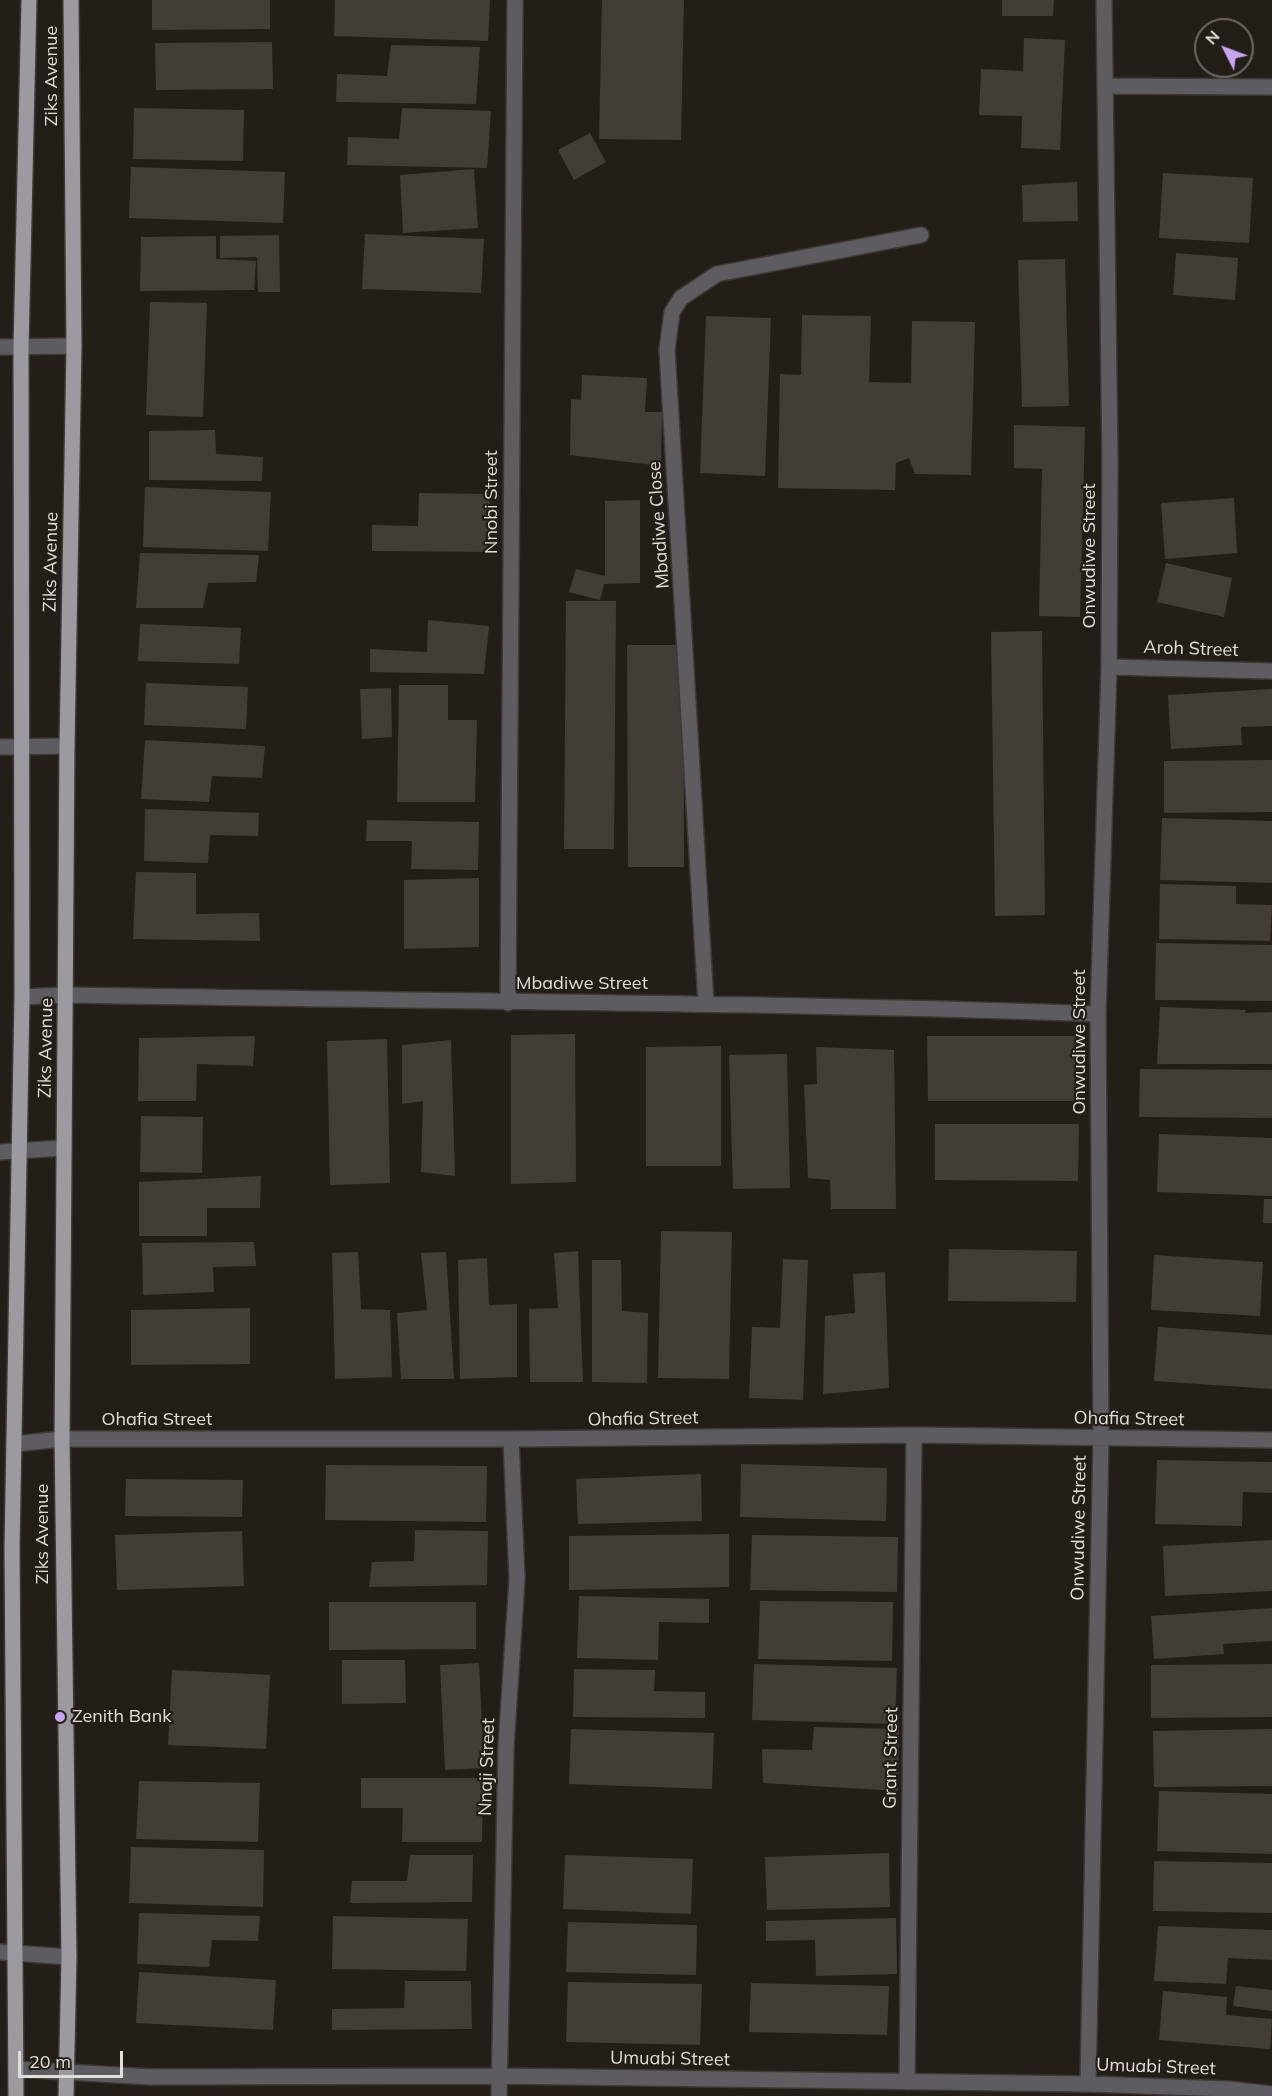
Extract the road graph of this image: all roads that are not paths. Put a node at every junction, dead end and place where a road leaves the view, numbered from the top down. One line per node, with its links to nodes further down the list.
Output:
1 (28, 0): 10 (main road, Ziks Avenue)
2 (71, 0): 8 (main road, Ziks Avenue)
3 (515, 0): 18 (street, Nnobi Street)
4 (1104, 0): 5 (street, Onwudiwe Street)
5 (1105, 86): 6 (street); 11 (street, Onwudiwe Street)
6 (1272, 87)
7 (921, 235): 19 (street, Mbadiwe Close)
8 (74, 346): 10 (street); 13 (main road, Ziks Avenue)
9 (0, 347): 10 (street)
10 (21, 348): 15 (main road, Ziks Avenue)
11 (1109, 667): 12 (street, Aroh Street); 20 (street, Onwudiwe Street)
12 (1272, 671)
13 (67, 746): 15 (street); 16 (main road, Ziks Avenue)
14 (0, 747): 15 (street)
15 (20, 748): 17 (main road, Ziks Avenue)
16 (67, 994): 17 (street, Mbadiwe Street); 18 (street, Mbadiwe Street); 21 (main road, Ziks Avenue)
17 (22, 997): 23 (main road, Ziks Avenue)
18 (508, 1003): 19 (street, Mbadiwe Street)
19 (706, 1004): 20 (street, Mbadiwe Street)
20 (1098, 1014): 25 (street, Onwudiwe Street)
21 (63, 1148): 23 (street); 26 (main road, Ziks Avenue)
22 (0, 1152): 23 (street)
23 (19, 1153): 29 (main road, Ziks Avenue)
24 (914, 1435): 25 (street, Ohafia Street); 27 (street, Ohafia Street); 37 (street, Grant Street)
25 (1101, 1438): 28 (street, Ohafia Street); 38 (street, Onwudiwe Street)
26 (62, 1439): 27 (street, Ohafia Street); 29 (street, Ohafia Street); 33 (main road, Ziks Avenue)
27 (511, 1439): 36 (street, Nnaji Street)
28 (1272, 1440)
29 (14, 1444): 30 (main road, Ziks Avenue)
30 (6, 1548): 32 (main road, Ziks Avenue)
31 (0, 1952): 32 (street)
32 (16, 1952): 33 (street); 34 (main road, Ziks Avenue)
33 (69, 1957): 35 (main road, Ziks Avenue)
34 (16, 2069): 35 (street, Umuabi Street); 40 (main road, Ziks Avenue)
35 (66, 2072): 36 (street, Umuabi Street); 41 (main road, Ziks Avenue)
36 (500, 2076): 37 (street, Umuabi Street); 42 (street, Nnaji Street)
37 (907, 2082): 38 (street, Umuabi Street)
38 (1088, 2084): 39 (street, Umuabi Street)
39 (1272, 2094)
40 (16, 2096)
41 (66, 2096)
42 (500, 2096)

